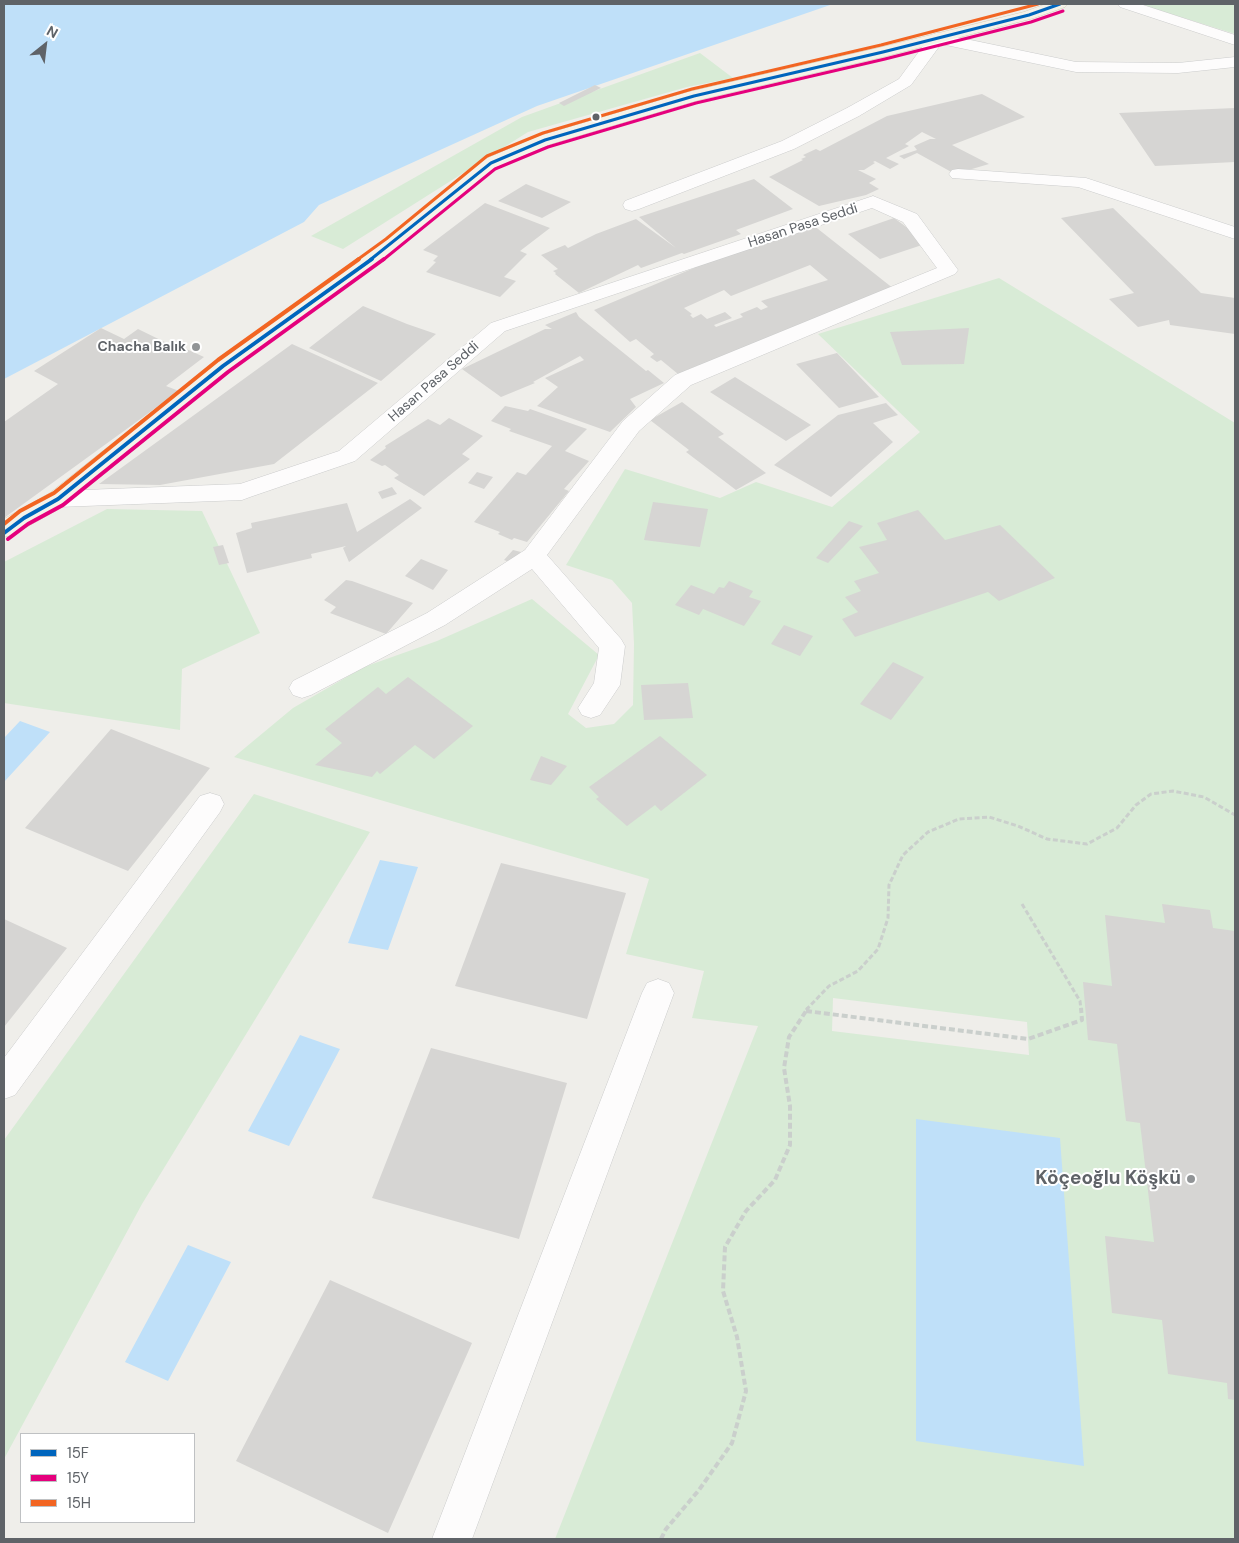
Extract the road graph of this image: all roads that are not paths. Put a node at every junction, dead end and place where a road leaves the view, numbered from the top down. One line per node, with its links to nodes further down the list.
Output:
1 (1060, 4): 3 (main road)
2 (1125, 4): 4 (street)
3 (937, 38): 5 (street); 7 (street); 9 (main road)
4 (1235, 40)
5 (1235, 62)
6 (958, 174): 8 (street)
7 (632, 205)
8 (1235, 232)
9 (58, 499): 10 (main road); 13 (street, Hasan Pasa Seddi)
10 (24, 518): 11 (main road); 12 (main road)
11 (4, 530)
12 (4, 534)
13 (534, 556): 14 (street, Hasan Pasa Seddi); 15 (street)
14 (302, 688)
15 (591, 708)
16 (210, 804): 18 (street)
17 (658, 993): 19 (street)
18 (4, 1084)
19 (452, 1539)

